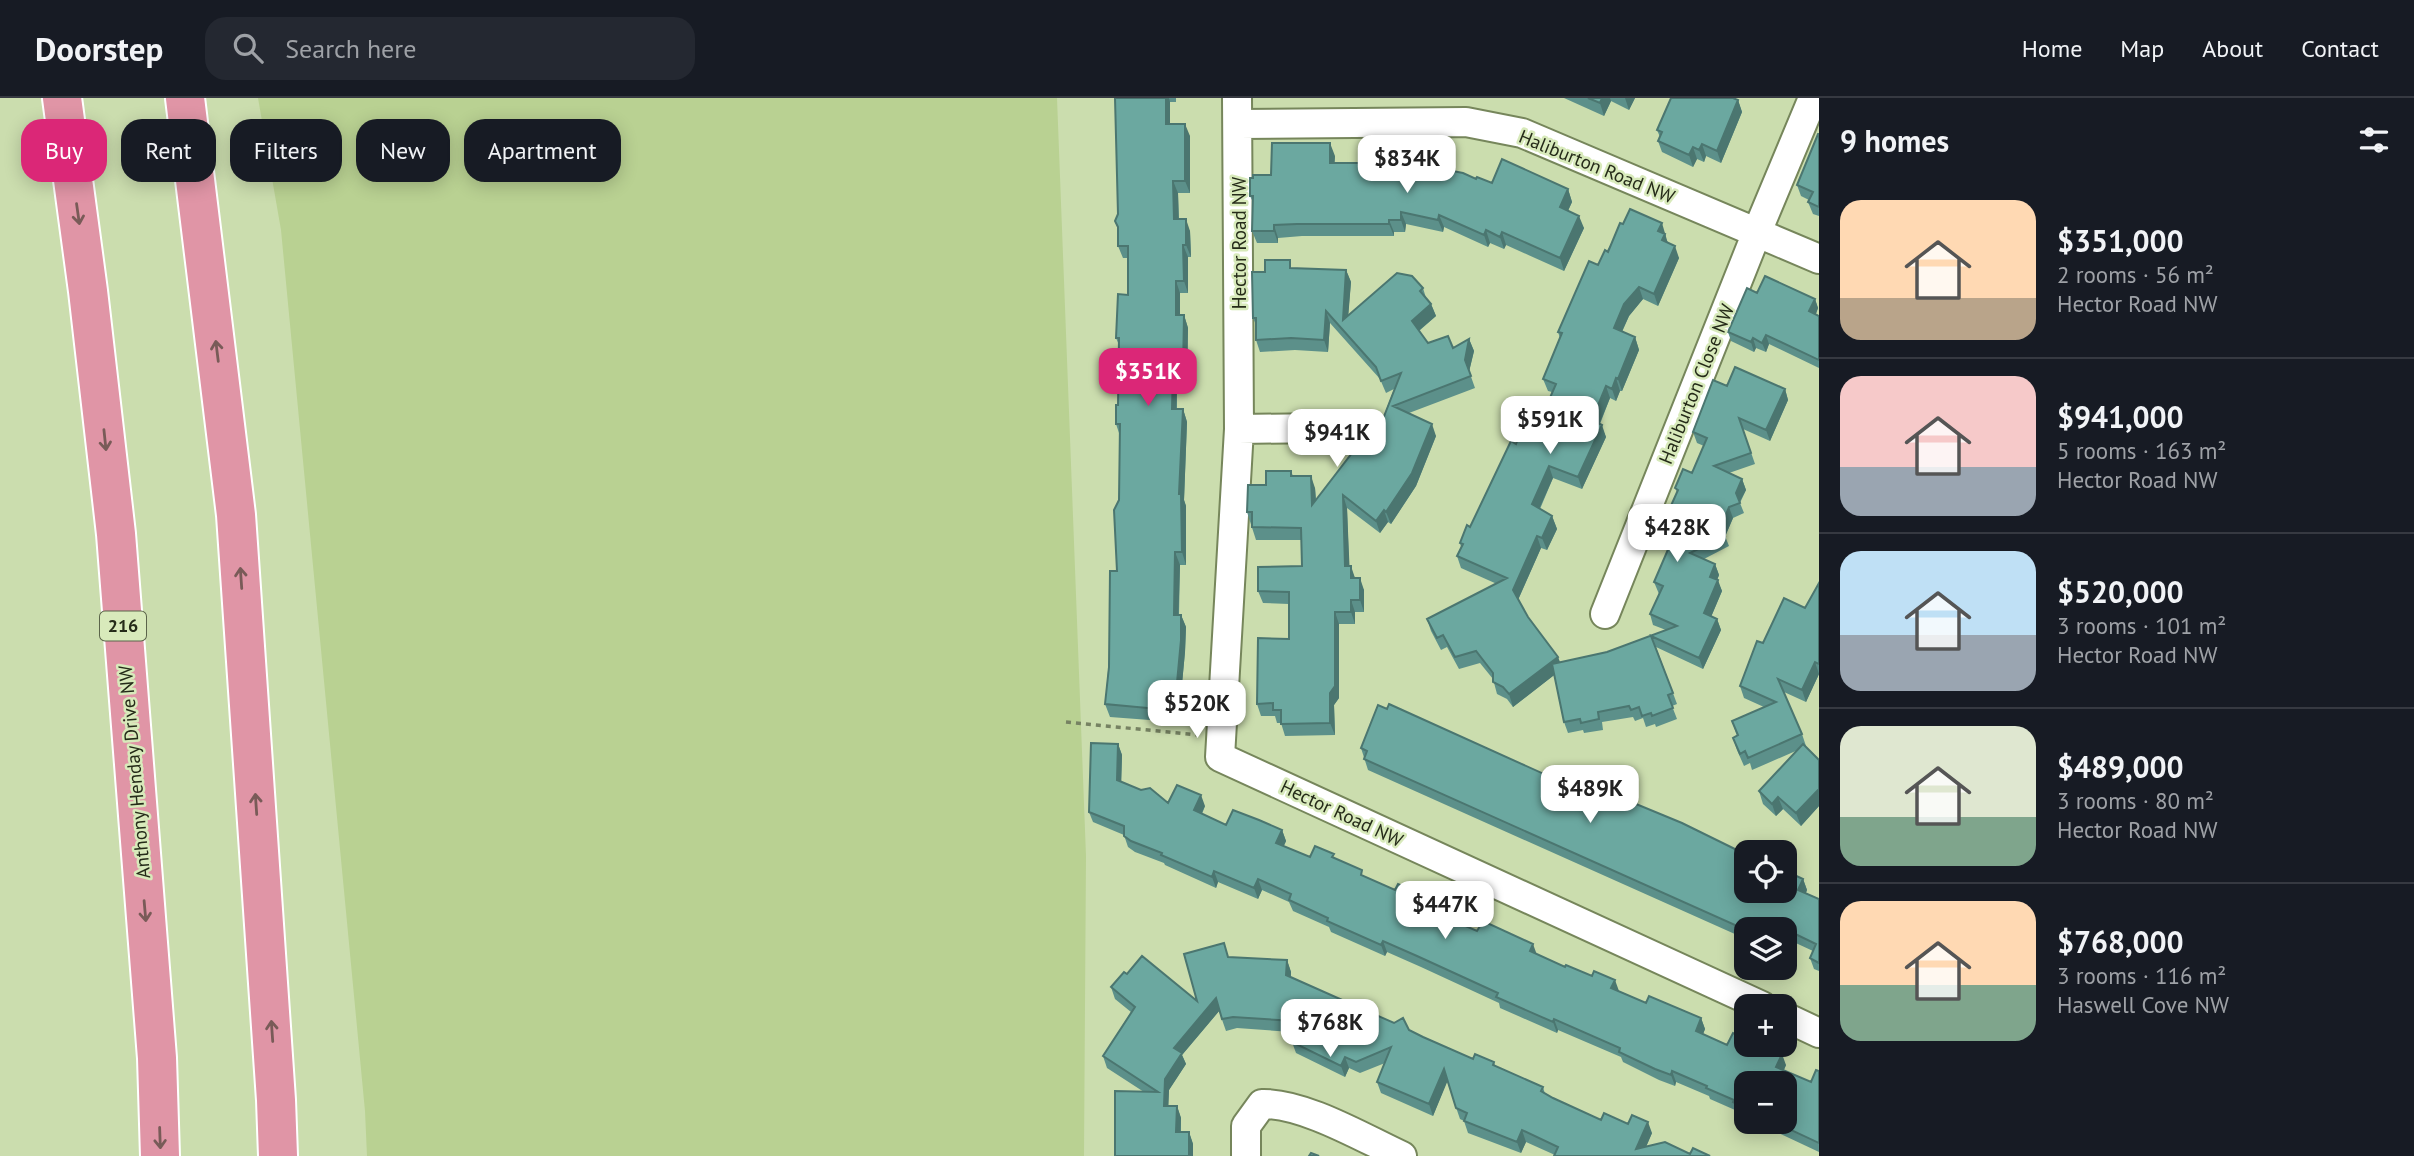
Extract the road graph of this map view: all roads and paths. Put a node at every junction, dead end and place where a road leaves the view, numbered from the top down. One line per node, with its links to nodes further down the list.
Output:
1 (62, 98): 16 (highway, Anthony Henday Drive NW / 216, one-way to 16)
2 (186, 98): 15 (highway, one-way to 2)
3 (1813, 98): 5 (street, Haliburton Close NW)
4 (1238, 111): 5 (street, Haliburton Road NW); 8 (street, Hector Road NW)
5 (1757, 232): 6 (street, Haliburton Road NW); 9 (street, Haliburton Close NW)
6 (1819, 259)
7 (1326, 428): 8 (street)
8 (1239, 429): 11 (street, Hector Road NW)
9 (1605, 614)
10 (1066, 722): 11 (path)
11 (1221, 738): 12 (street, Hector Road NW)
12 (1736, 994)
13 (1797, 1023): 14 (street)
14 (1819, 1033)
15 (276, 1100): 17 (highway); 18 (highway)
16 (160, 1156)
17 (278, 1156)
18 (287, 1156)
19 (1246, 1156): 20 (street)
20 (1402, 1156)

